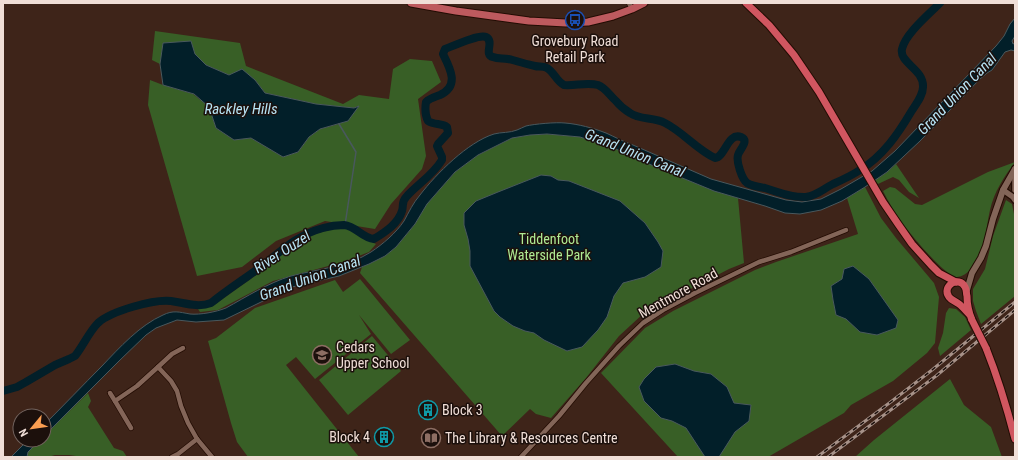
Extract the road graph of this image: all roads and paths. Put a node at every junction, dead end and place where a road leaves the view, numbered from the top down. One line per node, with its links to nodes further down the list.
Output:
1 (411, 3): 4 (main road)
2 (644, 3): 4 (main road)
3 (746, 3): 10 (highway)
4 (630, 6)
5 (1015, 169): 6 (main road); 7 (street)
6 (1004, 189): 7 (street); 8 (street); 11 (main road)
7 (1015, 191)
8 (1015, 200)
9 (846, 230): 26 (street, Mentmore Road)
10 (939, 273): 12 (highway); 13 (highway)
11 (972, 273): 12 (main road); 14 (main road)
12 (957, 282): 13 (highway); 14 (highway)
13 (947, 291): 15 (highway)
14 (966, 292): 15 (highway); 16 (highway)
15 (956, 301): 16 (highway)
16 (971, 317): 23 (highway, bridge)
17 (183, 348): 18 (street)
18 (158, 367): 20 (street); 22 (street)
19 (110, 393): 20 (street)
20 (115, 401): 21 (street)
21 (131, 428)
22 (197, 439): 24 (street); 25 (street)
23 (1015, 439)
24 (172, 457)
25 (212, 457)
26 (521, 457)

